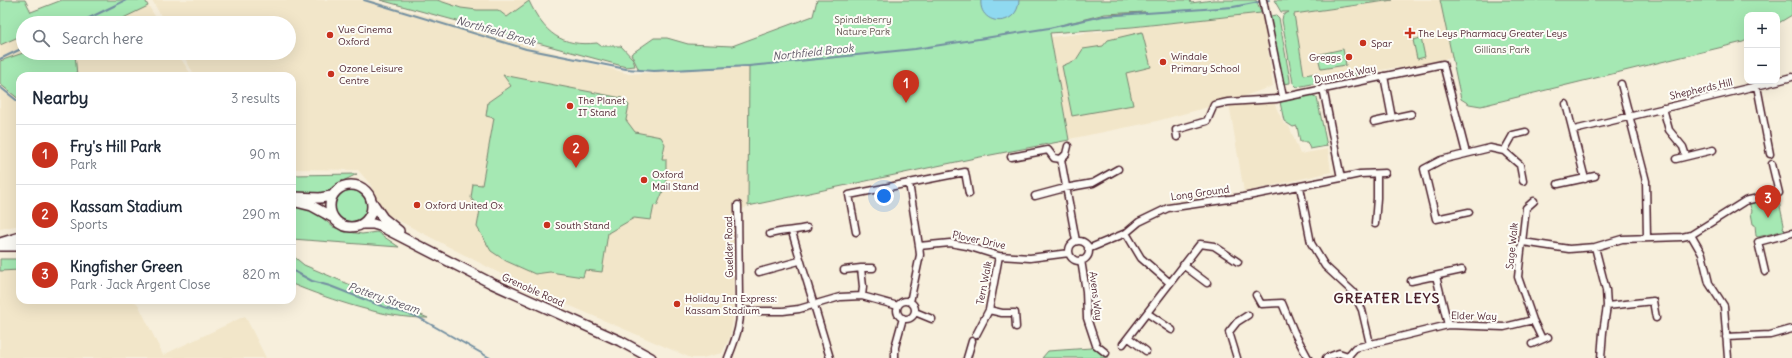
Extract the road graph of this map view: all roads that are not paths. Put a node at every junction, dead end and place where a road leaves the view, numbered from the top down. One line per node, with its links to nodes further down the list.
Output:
1 (1264, 2): 8 (street)
2 (1384, 76): 7 (street, Dunnock Way); 13 (street); 21 (street, Dunnock Way)
3 (1792, 77): 4 (street, Shepherds Hill)
4 (1780, 80)
5 (1621, 84): 12 (street)
6 (1756, 84): 10 (street, Shepherds Hill); 22 (street)
7 (1323, 88): 8 (street, Dunnock Way); 32 (street)
8 (1283, 97): 17 (street, Dunnock Way)
9 (1566, 104): 15 (street)
10 (1662, 108): 12 (street, Shepherds Hill); 23 (street)
11 (1411, 114): 13 (street)
12 (1630, 116): 15 (street, Shepherds Hill); 59 (street)
13 (1392, 118): 14 (street)
14 (1374, 122)
15 (1574, 130): 33 (street)
16 (1526, 132): 20 (street)
17 (1177, 136)
18 (1068, 146): 25 (street)
19 (1713, 150): 23 (street)
20 (1504, 151): 21 (street); 34 (street)
21 (1466, 153): 47 (street)
22 (1770, 154)
23 (1686, 156): 26 (street)
24 (1012, 157): 25 (street)
25 (1061, 159): 38 (street)
26 (1676, 159)
27 (1772, 164): 57 (street)
28 (1118, 169): 38 (street)
29 (1385, 173): 30 (street, Long Ground)
30 (1377, 175): 32 (street, Long Ground); 50 (street)
31 (1595, 176): 33 (street)
32 (1341, 178): 37 (street, Long Ground)
33 (1585, 179): 36 (street)
34 (1523, 181)
35 (909, 183): 39 (street); 53 (street); 66 (street)
36 (1558, 184)
37 (1300, 187): 54 (street, Long Ground); 113 (street)
38 (1066, 188): 41 (street); 61 (street)
39 (969, 194)
40 (331, 196): 42 (street); 45 (street); 48 (street)
41 (1035, 196)
42 (296, 197)
43 (1534, 201): 62 (street, Sage Walk)
44 (296, 202): 48 (street)
45 (372, 202): 49 (street); 60 (street, Grenoble Road)
46 (738, 205): 94 (street, Guelder Road)
47 (1469, 212)
48 (332, 217): 49 (street)
49 (362, 224): 60 (street, Grenoble Road)
50 (1375, 224)
51 (807, 228): 52 (street)
52 (792, 232): 55 (street); 72 (street)
53 (856, 232)
54 (1126, 233): 68 (street, Long Ground); 84 (street)
55 (770, 234)
56 (1792, 234): 80 (street)
57 (1691, 235): 59 (street); 108 (street)
58 (16, 238): 63 (street)
59 (1647, 238): 67 (street)
60 (411, 241): 117 (street, Grenoble Road)
61 (1076, 241): 68 (street); 69 (street)
62 (1523, 242): 67 (street); 101 (street, Sage Walk)
63 (0, 243)
64 (0, 246): 65 (street)
65 (16, 246)
66 (919, 246): 70 (street, Plover Drive); 88 (street)
67 (1596, 247): 92 (street)
68 (1088, 249): 71 (street)
69 (1069, 253): 70 (street, Plover Drive); 71 (street)
70 (999, 256): 93 (street, Tern Walk)
71 (1081, 260): 116 (street, Avens Way)
72 (800, 261): 79 (street); 90 (street)
73 (1238, 262): 74 (street)
74 (1183, 265): 83 (street); 84 (street)
75 (861, 268): 76 (street); 77 (street); 86 (street)
76 (873, 268)
77 (844, 270)
78 (1462, 270): 81 (street)
79 (759, 272)
80 (1765, 272)
81 (1436, 276): 82 (street); 102 (street)
82 (1411, 281)
83 (1207, 282)
84 (1170, 283): 96 (street)
85 (1256, 295): 89 (street)
86 (862, 296): 90 (street); 91 (street)
87 (1288, 299): 89 (street)
88 (910, 302): 91 (street); 95 (street)
89 (1282, 303): 124 (street)
90 (814, 304): 94 (street); 120 (street)
91 (898, 306): 98 (street)
92 (1607, 306): 99 (street); 126 (street)
93 (989, 310): 103 (street); 106 (street, Tern Walk)
94 (741, 311): 119 (street, Guelder Road)
95 (914, 312): 98 (street); 100 (street)
96 (1147, 313): 105 (street); 109 (street)
97 (1248, 315): 123 (street)
98 (902, 318): 121 (street)
99 (1656, 318)
100 (932, 320)
101 (1533, 320): 102 (street, Elder Way); 110 (street)
102 (1448, 326): 113 (street, Elder Way)
103 (1016, 327)
104 (1792, 329): 108 (street)
105 (1172, 330)
106 (976, 335)
107 (1548, 336): 110 (street)
108 (1726, 337): 127 (street)
109 (1128, 338): 112 (street); 115 (street)
110 (1542, 339): 114 (street)
111 (972, 341): 122 (street)
112 (1123, 344)
113 (1370, 344): 118 (street, Elder Way)
114 (1532, 344)
115 (1146, 351)
116 (1106, 352)
117 (649, 357)
118 (1349, 357): 125 (street)
119 (728, 358)
120 (830, 358)
121 (895, 358)
122 (967, 358)
123 (1237, 358)
124 (1308, 358)
125 (1326, 358)
126 (1601, 358)
127 (1728, 358)

